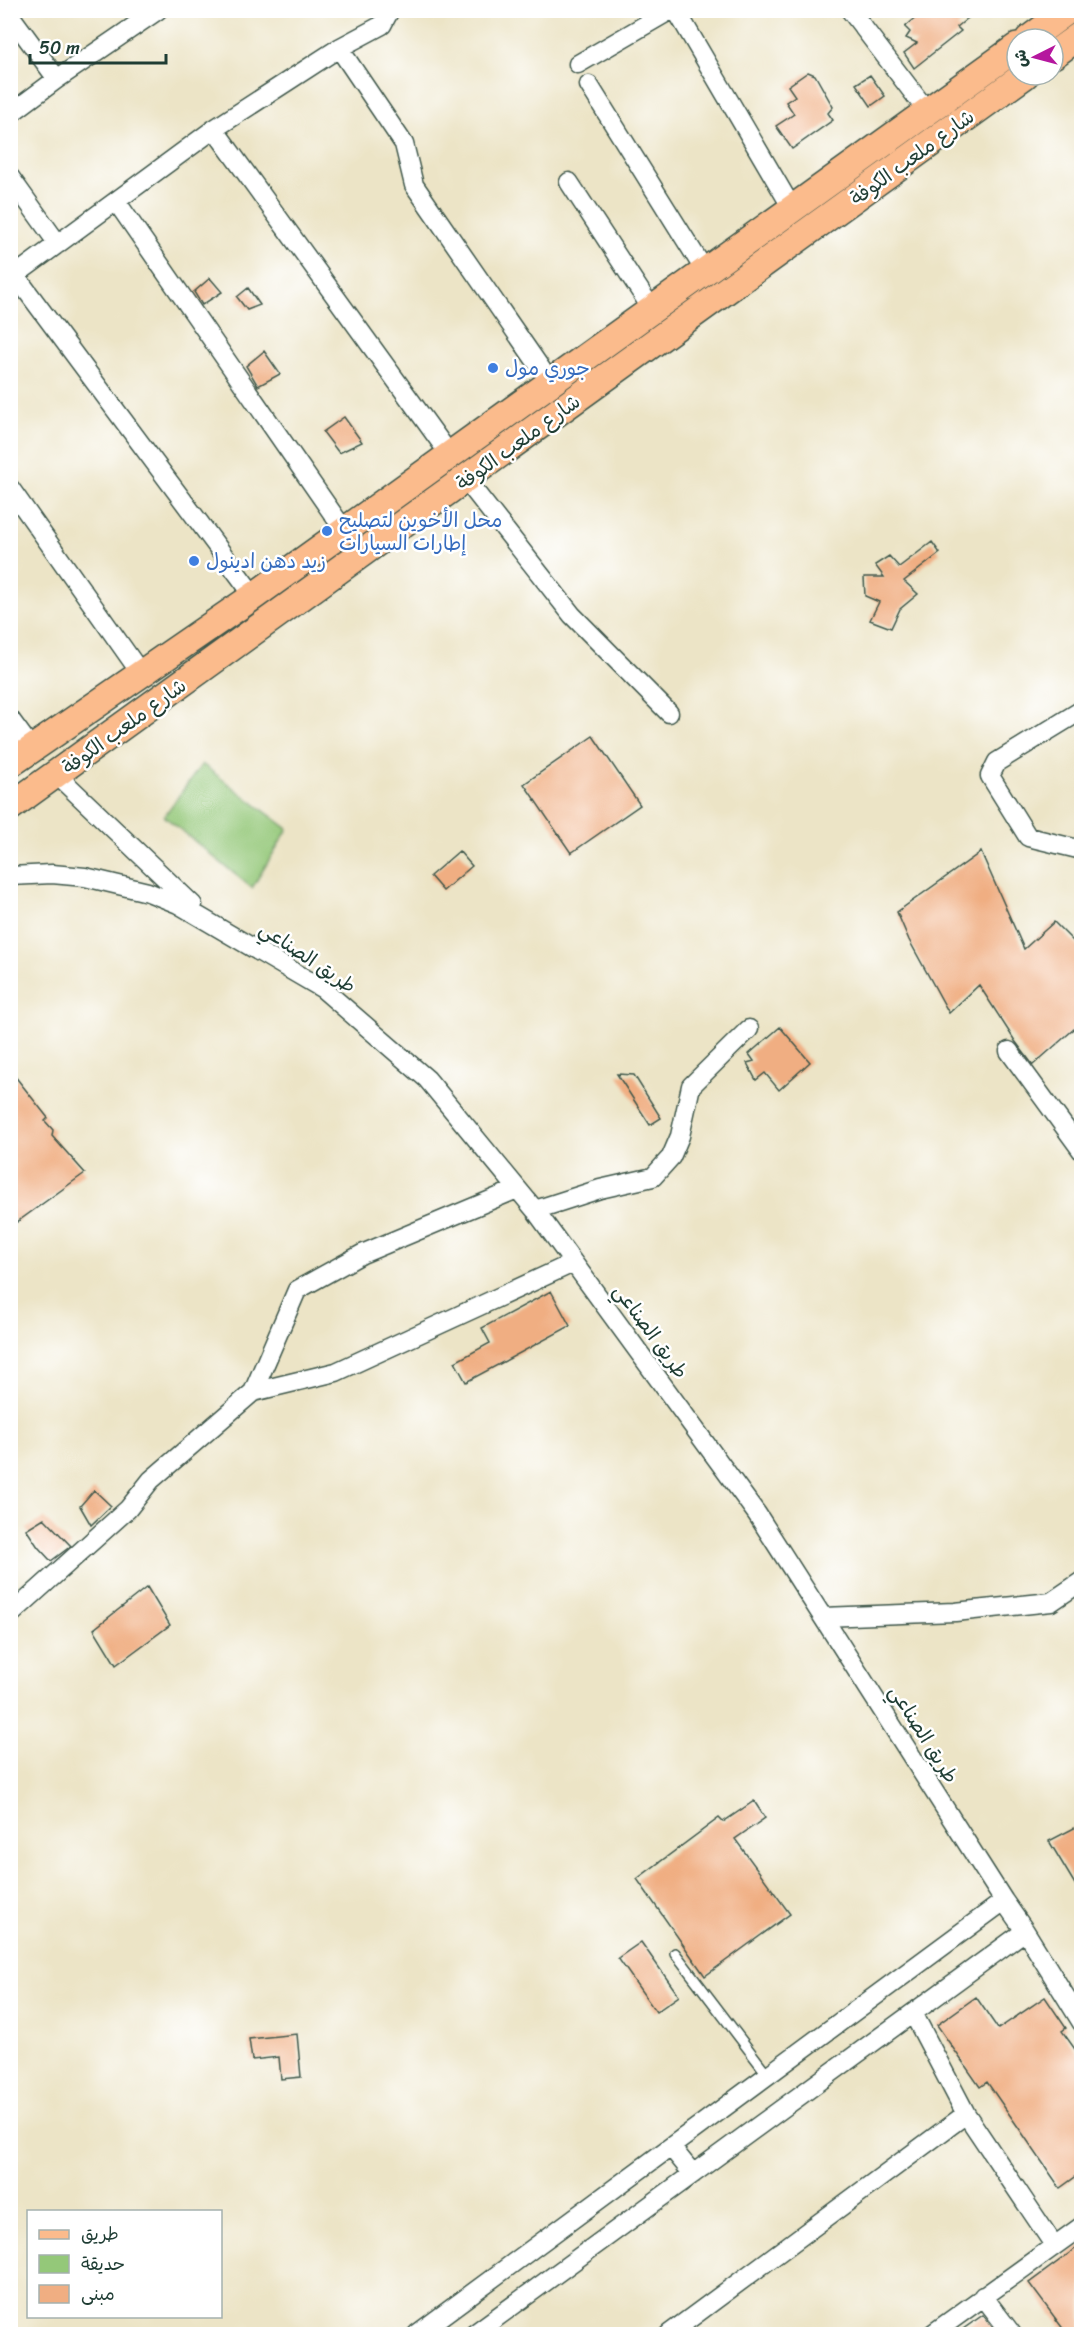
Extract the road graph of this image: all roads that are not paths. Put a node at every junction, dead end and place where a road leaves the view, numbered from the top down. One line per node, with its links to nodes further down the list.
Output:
1 (158, 10): 14 (street)
2 (390, 10): 11 (street)
3 (671, 10): 13 (street)
4 (676, 10): 23 (street)
5 (850, 10): 17 (street)
6 (1068, 10): 8 (main road)
7 (10, 15): 14 (street)
8 (1045, 27)
9 (1082, 34): 10 (main road)
10 (1065, 46)
11 (339, 48): 19 (street); 32 (street)
12 (1005, 56): 17 (main road, شارع ملعب الكوفة)
13 (578, 64)
14 (57, 79): 18 (street)
15 (589, 84): 25 (street)
16 (1008, 87): 30 (main road, شارع ملعب الكوفة)
17 (927, 111): 23 (main road, شارع ملعب الكوفة)
18 (10, 114)
19 (214, 129): 22 (street); 33 (street)
20 (10, 177): 24 (street)
21 (569, 182): 27 (street)
22 (116, 201): 24 (street); 36 (street)
23 (792, 208): 25 (main road, شارع ملعب الكوفة)
24 (58, 244): 26 (street)
25 (705, 271): 27 (main road, شارع ملعب الكوفة)
26 (13, 277): 37 (street)
27 (652, 309): 28 (main road, شارع ملعب الكوفة)
28 (631, 325): 29 (main road, شارع ملعب الكوفة); 30 (main road)
29 (604, 345): 31 (main road); 32 (main road, شارع ملعب الكوفة)
30 (647, 349): 31 (main road, شارع ملعب الكوفة)
31 (621, 368): 34 (main road, شارع ملعب الكوفة)
32 (551, 383): 33 (main road, شارع ملعب الكوفة)
33 (450, 455): 36 (main road, شارع ملعب الكوفة)
34 (466, 480): 40 (street); 43 (main road, شارع ملعب الكوفة)
35 (10, 488): 38 (street)
36 (344, 530): 37 (main road, شارع ملعب الكوفة)
37 (254, 596): 38 (main road, شارع ملعب الكوفة)
38 (142, 675): 42 (main road, شارع ملعب الكوفة)
39 (1082, 710): 45 (street)
40 (669, 713)
41 (10, 719): 42 (street)
42 (21, 757)
43 (56, 774): 44 (main road, شارع ملعب الكوفة); 47 (street)
44 (10, 807)
45 (1082, 850)
46 (10, 876): 47 (street, طريق الصناعي)
47 (207, 919): 51 (street, طريق الصناعي)
48 (749, 1029): 52 (street)
49 (1009, 1051): 50 (street)
50 (1082, 1151)
51 (518, 1189): 52 (street, طريق الصناعي); 54 (street)
52 (535, 1210): 53 (street, طريق الصناعي)
53 (573, 1263): 54 (street); 57 (street, طريق الصناعي)
54 (253, 1392): 56 (street)
55 (1082, 1581): 57 (street)
56 (10, 1615)
57 (823, 1617): 58 (street, طريق الصناعي)
58 (1004, 1901): 59 (street, طريق الصناعي); 63 (street)
59 (1025, 1932): 61 (street); 62 (street, طريق الصناعي)
60 (675, 1953): 63 (lane)
61 (914, 2013): 64 (street); 66 (street)
62 (1082, 2023)
63 (768, 2075): 65 (street)
64 (966, 2114): 68 (street); 72 (street)
65 (671, 2146): 66 (street); 70 (street)
66 (693, 2174): 71 (street)
67 (1082, 2226): 68 (street)
68 (1054, 2245): 69 (street)
69 (983, 2295): 73 (street); 74 (street)
70 (417, 2334)
71 (474, 2334)
72 (669, 2334)
73 (932, 2334)
74 (1012, 2334)

